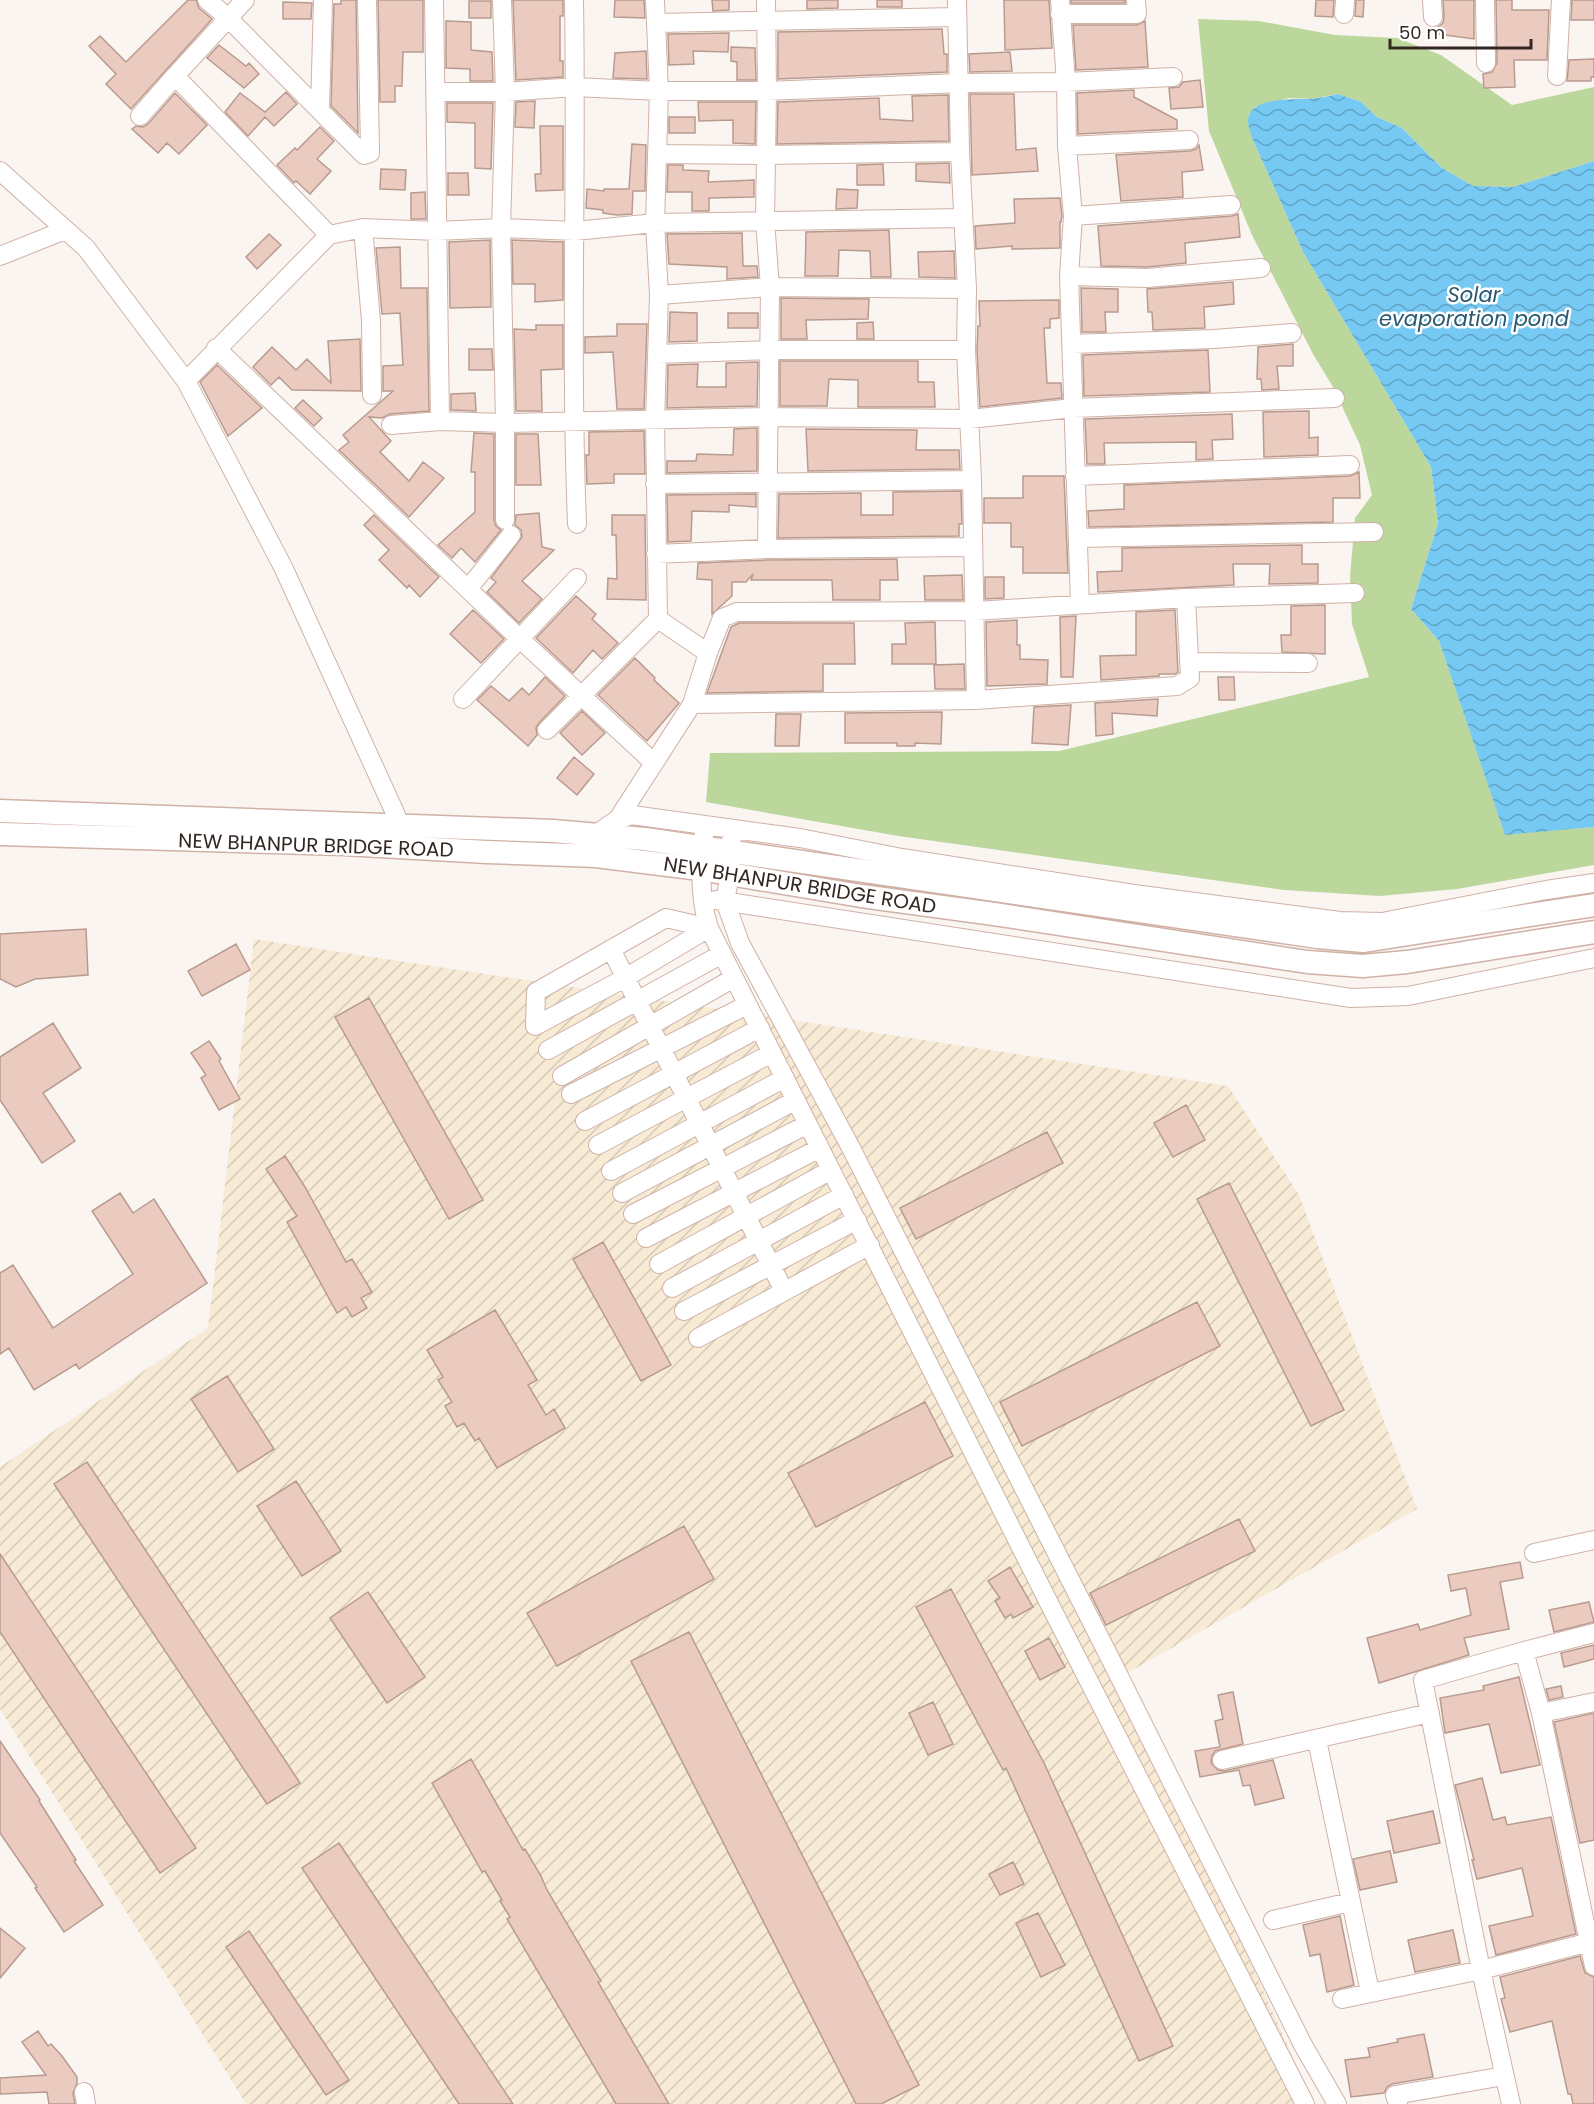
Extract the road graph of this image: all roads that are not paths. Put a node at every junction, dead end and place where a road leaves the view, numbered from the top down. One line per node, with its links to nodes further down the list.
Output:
1 (207, 0): 15 (street)
2 (245, 0): 15 (street)
3 (323, 0): 29 (street)
4 (367, 0): 29 (street)
5 (434, 0): 26 (street)
6 (502, 0): 27 (street)
7 (574, 0): 24 (street)
8 (656, 0): 17 (street)
9 (766, 0): 16 (street)
10 (1136, 0): 13 (street)
11 (1485, 0): 18 (street)
12 (1561, 0): 20 (street)
13 (1060, 7): 22 (street)
14 (957, 8): 16 (street); 23 (street)
15 (228, 18): 19 (street); 29 (street)
16 (766, 21): 17 (street); 28 (street)
17 (658, 23): 25 (street)
18 (1486, 63)
19 (175, 76): 30 (street); 47 (street)
20 (1557, 76)
21 (1173, 77): 22 (street)
22 (1066, 82): 23 (street); 32 (street)
23 (960, 83): 28 (street); 33 (street)
24 (575, 87): 25 (street); 27 (street); 46 (street)
25 (659, 91): 28 (street); 34 (street)
26 (435, 92): 27 (street); 45 (street)
27 (505, 92): 43 (street)
28 (767, 92): 35 (street)
29 (320, 110)
30 (140, 116)
31 (1189, 140): 32 (street)
32 (1067, 146): 38 (street)
33 (960, 152): 35 (street); 39 (street)
34 (657, 154): 35 (street); 41 (street)
35 (766, 155): 40 (street)
36 (0, 171): 44 (street)
37 (1231, 205): 38 (street)
38 (1073, 216): 50 (street)
39 (963, 218): 40 (street); 52 (street)
40 (765, 221): 41 (street); 51 (street)
41 (655, 224): 46 (street); 53 (street)
42 (363, 228): 45 (street); 47 (street); 61 (street)
43 (501, 228): 45 (street); 46 (street); 69 (street)
44 (65, 230): 48 (street); 60 (street)
45 (437, 231): 67 (street)
46 (575, 231): 68 (street)
47 (329, 235): 56 (street)
48 (0, 256)
49 (1261, 268): 50 (street)
50 (1070, 276): 55 (street)
51 (770, 287): 52 (street); 53 (street); 57 (street)
52 (967, 289): 58 (street)
53 (659, 295): 59 (street)
54 (1292, 333): 55 (street)
55 (1071, 344): 63 (street)
56 (216, 348): 60 (street); 83 (street)
57 (768, 350): 58 (street); 59 (street); 64 (street)
58 (966, 350): 65 (street)
59 (657, 354): 66 (street)
60 (186, 381): 102 (street)
61 (372, 395)
62 (1335, 398): 63 (street)
63 (1073, 408): 65 (street); 72 (street)
64 (767, 417): 65 (street); 66 (street); 74 (street)
65 (970, 418): 73 (street)
66 (655, 421): 68 (street); 75 (street)
67 (440, 422): 69 (street); 70 (street)
68 (573, 422): 69 (street); 76 (street)
69 (505, 423): 83 (street)
70 (391, 424)
71 (1350, 465): 72 (street)
72 (1075, 476): 78 (street)
73 (972, 480): 74 (street); 79 (street)
74 (766, 482): 75 (street); 80 (street)
75 (655, 483): 81 (street)
76 (577, 524)
77 (1374, 532): 78 (street)
78 (1078, 538): 86 (street)
79 (973, 547): 80 (street); 87 (street)
80 (767, 549): 81 (street)
81 (656, 554): 88 (street)
82 (578, 578): 89 (street)
83 (468, 589): 89 (street)
84 (1355, 593): 85 (street)
85 (1186, 598): 86 (street); 91 (street)
86 (1080, 604): 87 (street)
87 (975, 611): 90 (street); 95 (street)
88 (658, 619): 90 (street); 93 (street)
89 (520, 639): 93 (street); 94 (street)
90 (708, 653): 96 (street)
91 (1189, 662): 92 (street); 95 (street)
92 (1308, 663)
93 (581, 694): 97 (street); 98 (street)
94 (463, 699)
95 (976, 700): 96 (street)
96 (692, 704): 98 (street)
97 (547, 730)
98 (653, 762): 100 (street)
99 (0, 811): 102 (street, NEW BHANPUR BRIDGE ROAD)
100 (618, 819): 101 (street); 105 (street)
101 (705, 825): 103 (street); 107 (street)
102 (396, 826): 105 (street, NEW BHANPUR BRIDGE ROAD)
103 (732, 829): 106 (street); 109 (street)
104 (0, 834): 107 (street, NEW BHANPUR BRIDGE ROAD)
105 (595, 835): 107 (street, NEW BHANPUR BRIDGE ROAD)
106 (730, 852): 107 (street, NEW BHANPUR BRIDGE ROAD); 108 (street); 112 (street, NEW BHANPUR BRIDGE ROAD)
107 (701, 858): 108 (street, NEW BHANPUR BRIDGE ROAD); 110 (street)
108 (730, 874): 111 (street); 114 (street, NEW BHANPUR BRIDGE ROAD)
109 (1594, 883)
110 (703, 899): 111 (street); 113 (street)
111 (725, 901): 117 (street); 173 (street)
112 (1594, 905)
113 (709, 928): 115 (street); 116 (street); 118 (street)
114 (1594, 932)
115 (611, 949): 118 (street); 118 (street)
116 (722, 954): 119 (street); 120 (street)
117 (1594, 958)
118 (625, 978): 120 (street)
119 (734, 978): 121 (street); 122 (street)
120 (637, 1000): 122 (street); 125 (street)
121 (747, 1005): 123 (street); 124 (street)
122 (650, 1025): 124 (street); 128 (street)
123 (760, 1028): 126 (street); 127 (street)
124 (662, 1048): 127 (street); 130 (street)
125 (548, 1050)
126 (772, 1053): 129 (street); 131 (street)
127 (674, 1073): 131 (street); 133 (street)
128 (561, 1076)
129 (785, 1078): 132 (street); 134 (street)
130 (571, 1095)
131 (687, 1098): 134 (street); 136 (street)
132 (796, 1100): 135 (street); 137 (street)
133 (585, 1121)
134 (700, 1124): 137 (street); 141 (street)
135 (808, 1124): 138 (street); 139 (street)
136 (598, 1145)
137 (711, 1146): 139 (street); 142 (street)
138 (820, 1148): 140 (street); 143 (street)
139 (722, 1168): 143 (street); 145 (street)
140 (831, 1170): 144 (street); 146 (street)
141 (611, 1171)
142 (622, 1193)
143 (735, 1193): 146 (street); 148 (street)
144 (844, 1196): 147 (street); 149 (street)
145 (633, 1214)
146 (746, 1216): 149 (street); 151 (street)
147 (857, 1220): 150 (street); 152 (street)
148 (646, 1238)
149 (759, 1241): 152 (street); 153 (street)
150 (870, 1245): 154 (street); 174 (street)
151 (659, 1264)
152 (771, 1265): 154 (street); 155 (street)
153 (672, 1288)
154 (784, 1292): 156 (street)
155 (684, 1311)
156 (698, 1338)
157 (1594, 1539): 158 (street)
158 (1534, 1553)
159 (1594, 1634): 160 (street)
160 (1524, 1651): 162 (street); 163 (street)
161 (1594, 1702): 163 (street)
162 (1430, 1713): 164 (street); 170 (street)
163 (1541, 1713): 168 (street)
164 (1317, 1740): 165 (street); 166 (street)
165 (1222, 1760)
166 (1350, 1902): 167 (street); 171 (street)
167 (1273, 1920)
168 (1591, 1942): 169 (street); 170 (street)
169 (1594, 1966)
170 (1481, 1970): 171 (street); 175 (street)
171 (1370, 1992): 172 (street)
172 (1342, 1999)
173 (1286, 2012): 174 (street); 177 (street)
174 (1262, 2021): 176 (street)
175 (1504, 2076): 178 (street); 179 (street)
176 (1305, 2104)
177 (1337, 2104)
178 (1398, 2104)
179 (1511, 2104)

